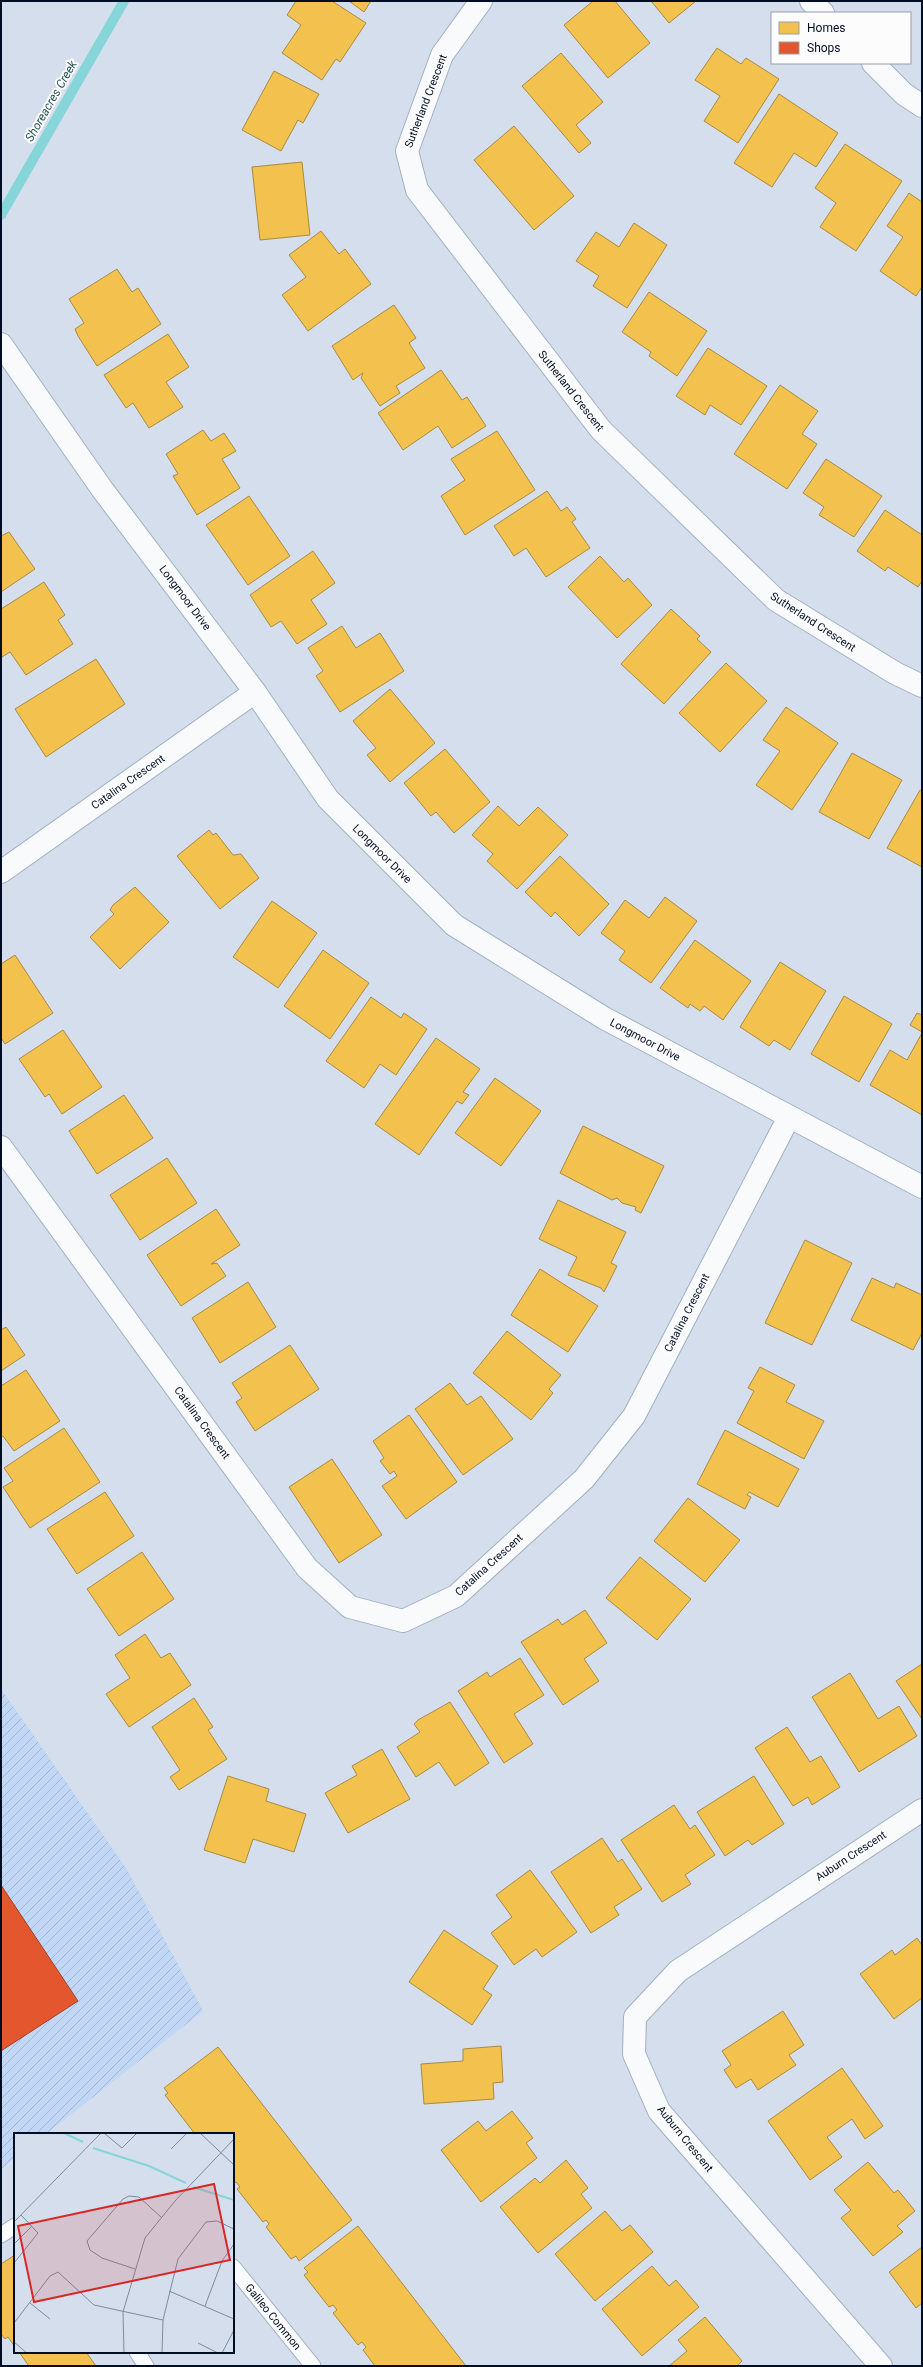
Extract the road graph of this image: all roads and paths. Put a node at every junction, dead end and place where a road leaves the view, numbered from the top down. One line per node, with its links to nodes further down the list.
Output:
1 (481, 1): 7 (street, Sutherland Crescent)
2 (811, 1): 3 (street)
3 (822, 12)
4 (874, 64): 5 (street)
5 (922, 106)
6 (1, 344): 8 (street, Longmoor Drive)
7 (922, 686)
8 (255, 692): 9 (street, Catalina Crescent); 10 (street, Longmoor Drive)
9 (1, 872)
10 (789, 1117): 11 (street, Catalina Crescent); 12 (street, Longmoor Drive)
11 (1, 1147)
12 (922, 1187)
13 (922, 1810): 20 (street, Auburn Crescent)
14 (14, 2227): 15 (lane)
15 (1, 2235)
16 (234, 2268): 19 (lane, Galileo Common)
17 (138, 2353): 18 (lane)
18 (146, 2366)
19 (313, 2366)
20 (881, 2366)

